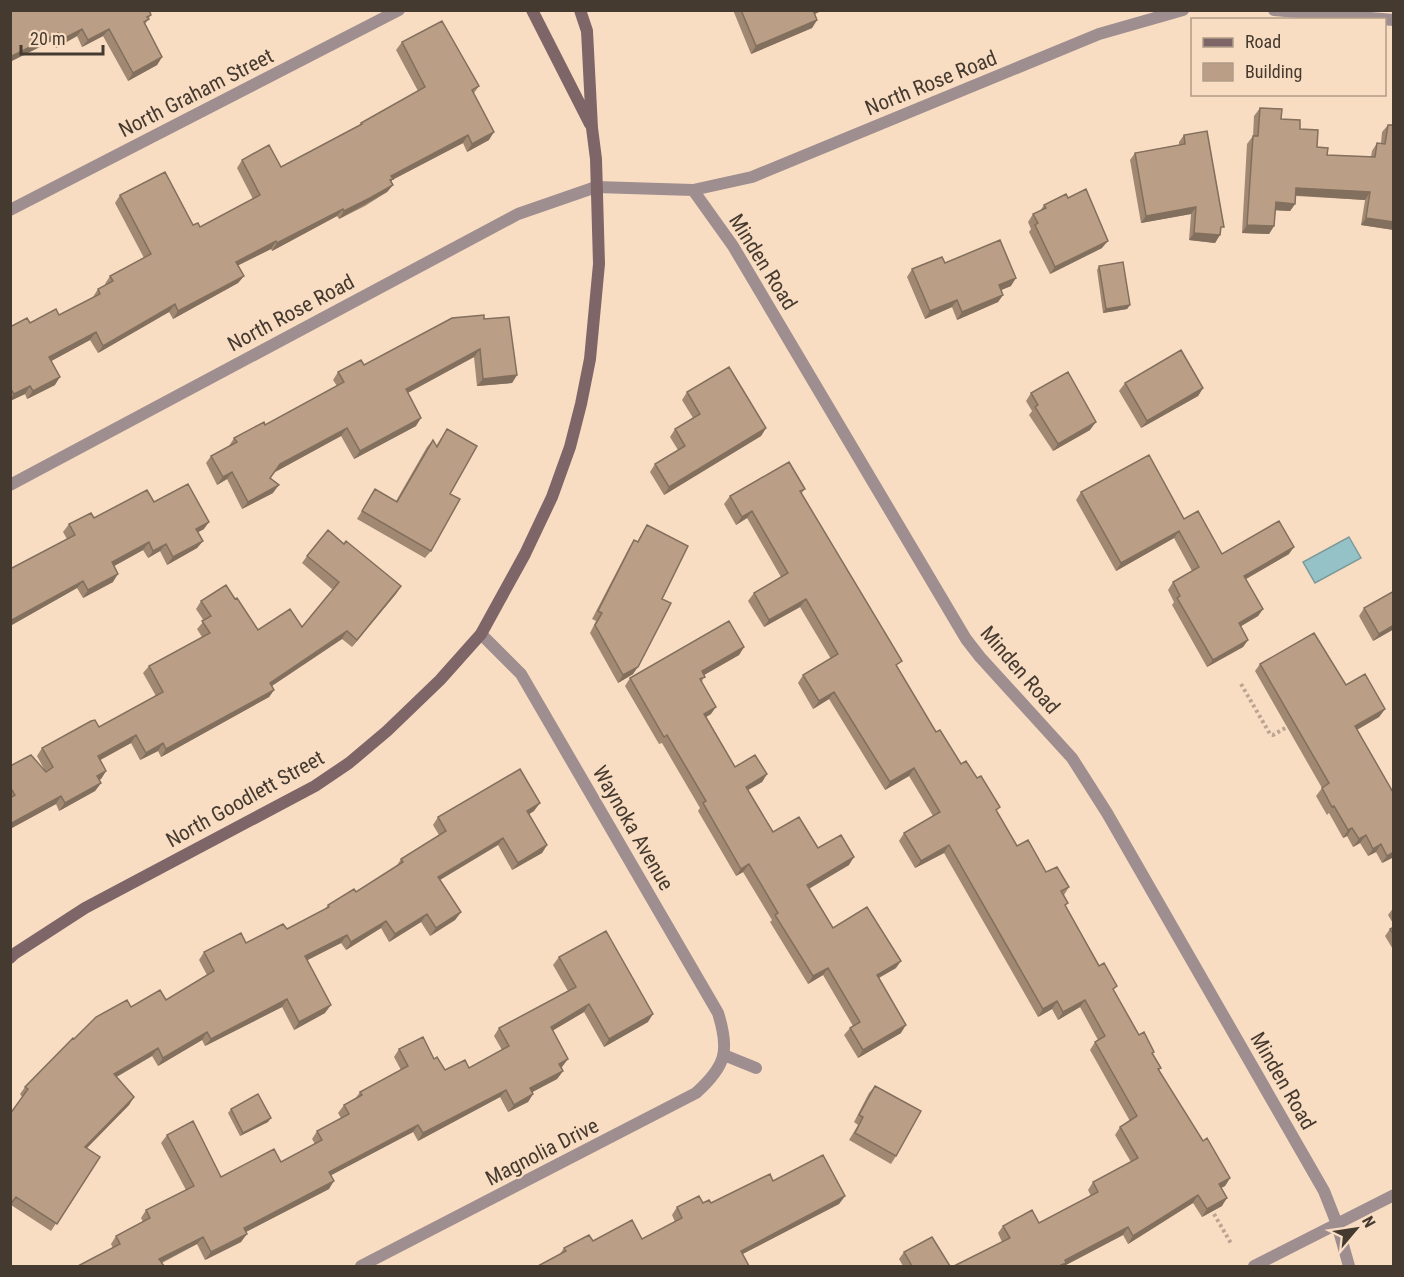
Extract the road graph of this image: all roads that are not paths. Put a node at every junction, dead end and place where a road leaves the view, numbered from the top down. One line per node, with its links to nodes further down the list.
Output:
1 (399, 10): 10 (street, North Graham Street)
2 (532, 10): 7 (main road, North Goodlett Street)
3 (580, 10): 7 (main road, North Goodlett Street)
4 (1183, 10): 9 (street, North Rose Road)
5 (1274, 10): 6 (street)
6 (1370, 18)
7 (592, 128): 8 (main road, North Goodlett Street)
8 (596, 187): 9 (street); 11 (street, North Rose Road); 12 (main road, North Goodlett Street)
9 (693, 190): 17 (street, Minden Road)
10 (10, 210)
11 (10, 485)
12 (481, 634): 13 (main road, North Goodlett Street); 14 (street, Waynoka Avenue)
13 (10, 958)
14 (724, 1055): 15 (street); 18 (street, Magnolia Drive)
15 (756, 1068)
16 (1394, 1195): 17 (street)
17 (1337, 1224): 19 (street); 20 (street, Minden Road)
18 (361, 1266)
19 (1254, 1266)
20 (1349, 1266)

